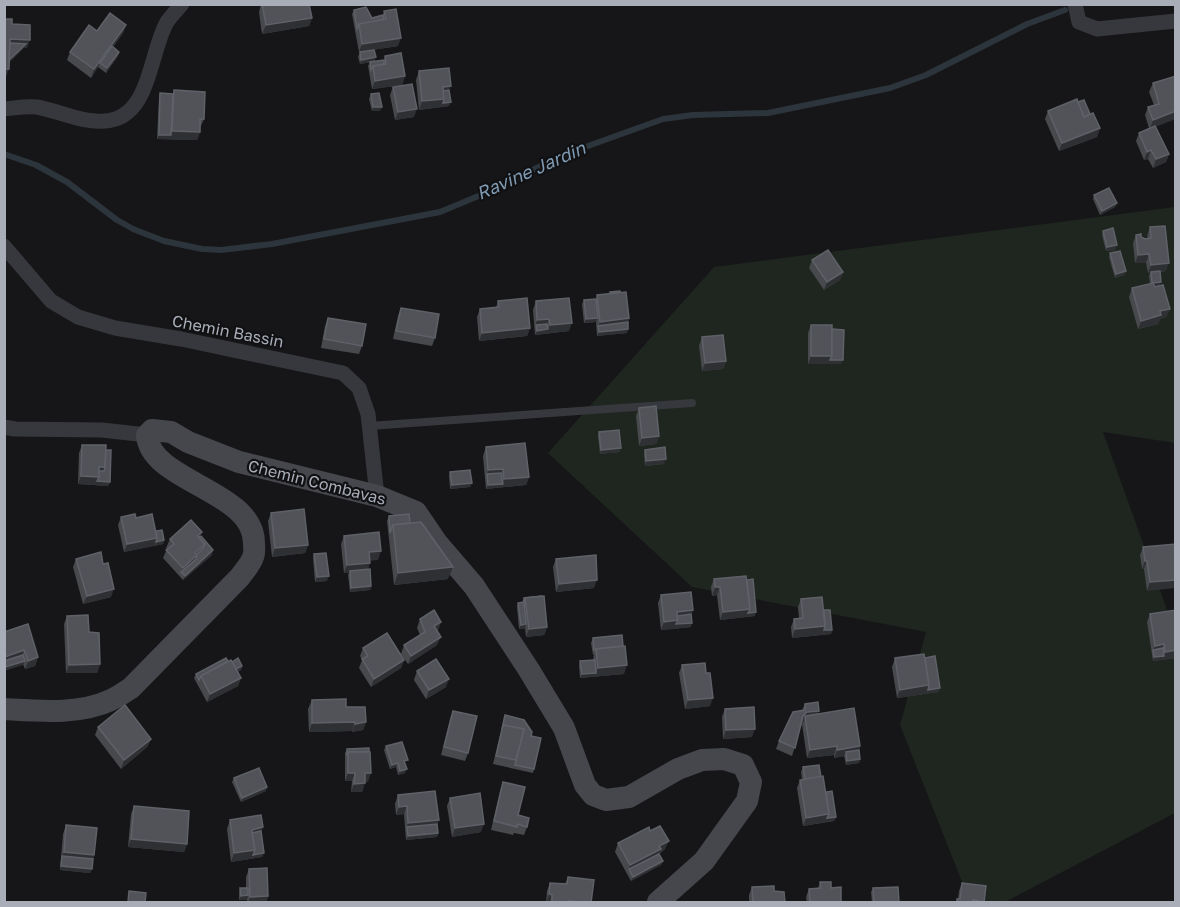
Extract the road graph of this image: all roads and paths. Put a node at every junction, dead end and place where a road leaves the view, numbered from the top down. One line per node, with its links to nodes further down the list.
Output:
1 (182, 4): 4 (street)
2 (1075, 4): 3 (street)
3 (1176, 21)
4 (4, 109)
5 (4, 246): 7 (street, Chemin Bassin)
6 (692, 403): 7 (lane)
7 (369, 426): 10 (street, Chemin Bassin)
8 (4, 427): 9 (street)
9 (147, 435): 10 (street, Chemin Combavas); 11 (street)
10 (377, 496): 12 (street, Chemin Combavas)
11 (4, 709)
12 (658, 903)

